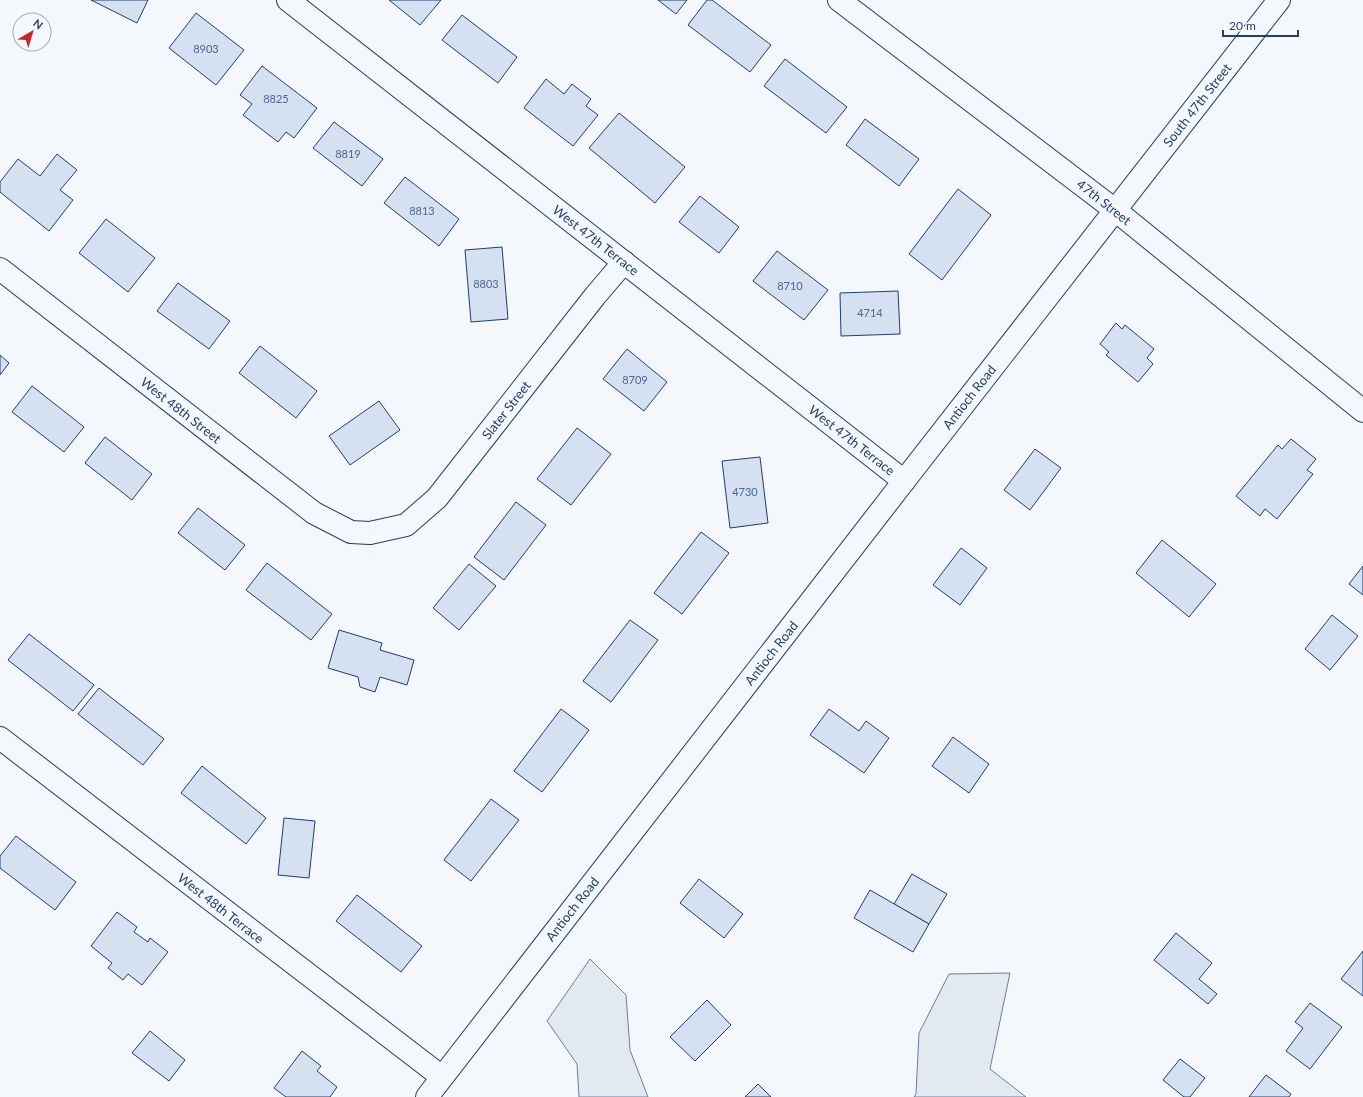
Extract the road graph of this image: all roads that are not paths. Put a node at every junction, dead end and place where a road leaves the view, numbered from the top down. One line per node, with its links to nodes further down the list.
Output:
1 (288, 0): 5 (street, West 47th Terrace)
2 (839, 0): 4 (street, 47th Street)
3 (1278, 0): 4 (street, South 47th Street)
4 (1115, 210): 7 (street, 47th Street); 8 (street, Antioch Road)
5 (624, 262): 8 (street, West 47th Terrace); 9 (street, Slater Street)
6 (0, 269): 9 (street, West 48th Street)
7 (1363, 411)
8 (904, 481): 11 (street, Antioch Road)
9 (370, 533)
10 (0, 738): 11 (street, West 48th Terrace)
11 (442, 1077): 12 (street, Antioch Road)
12 (427, 1097)

